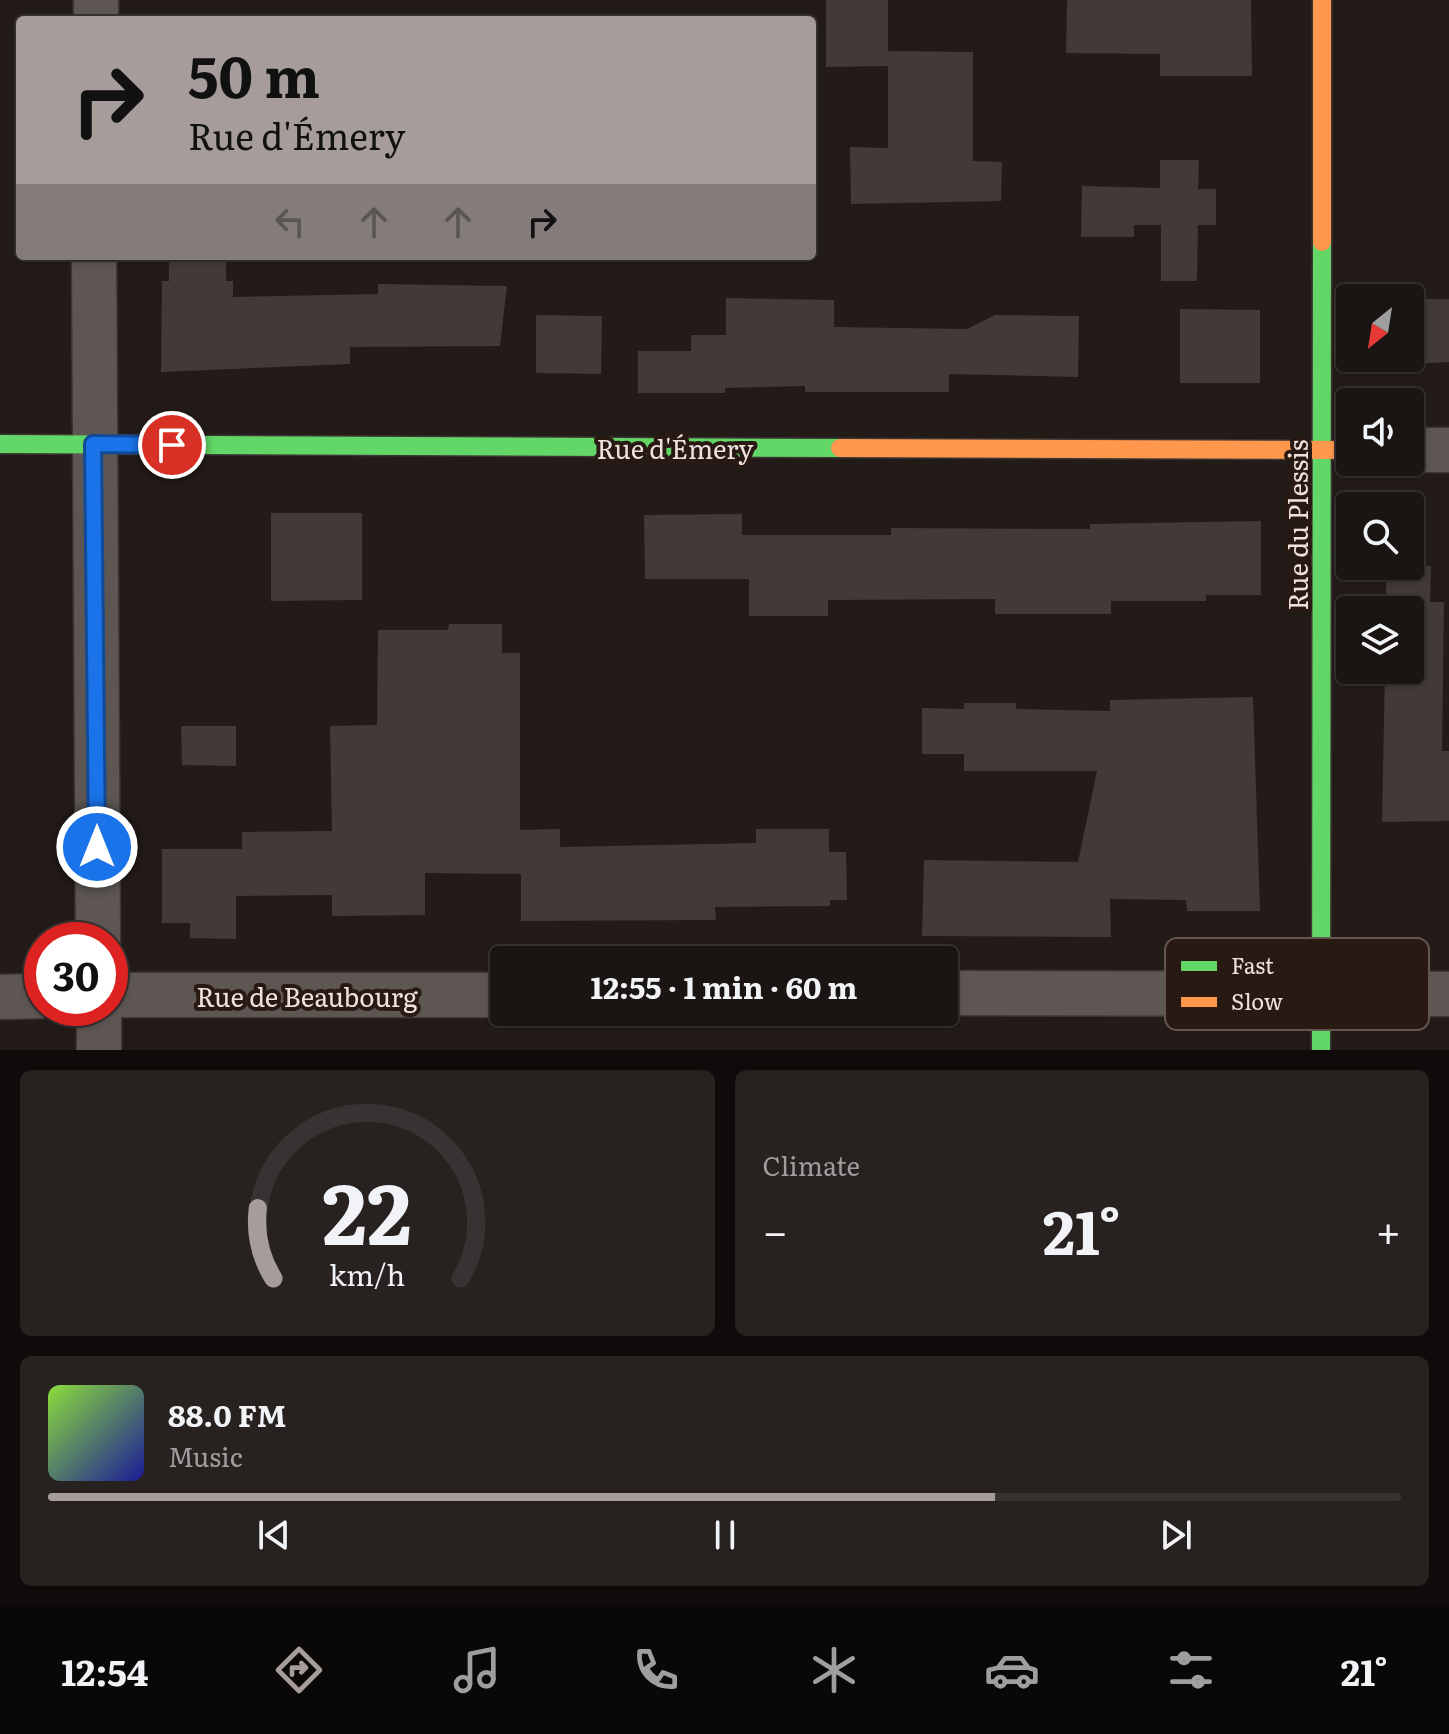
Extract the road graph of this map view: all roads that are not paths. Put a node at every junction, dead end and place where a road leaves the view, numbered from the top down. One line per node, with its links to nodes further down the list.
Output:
1 (1322, 0): 5 (street, Rue du Plessis)
2 (94, 260): 4 (street)
3 (0, 444): 4 (street, Rue d'Émery)
4 (93, 444): 5 (street, Rue d'Émery); 9 (street)
5 (1322, 450): 6 (street, Rue d'Émery); 10 (street, Rue du Plessis)
6 (1336, 450)
7 (1424, 450): 8 (street)
8 (1449, 450)
9 (98, 922)
10 (1320, 938)
11 (958, 993): 12 (street)
12 (1165, 993)
13 (1429, 994): 14 (street)
14 (1449, 994)
15 (128, 995): 16 (street, Rue de Beaubourg)
16 (490, 995)
17 (24, 996): 18 (street)
18 (0, 997)
19 (99, 1026): 21 (street)
20 (1321, 1030): 22 (street, Rue du Plessis)
21 (99, 1050)
22 (1321, 1050)

